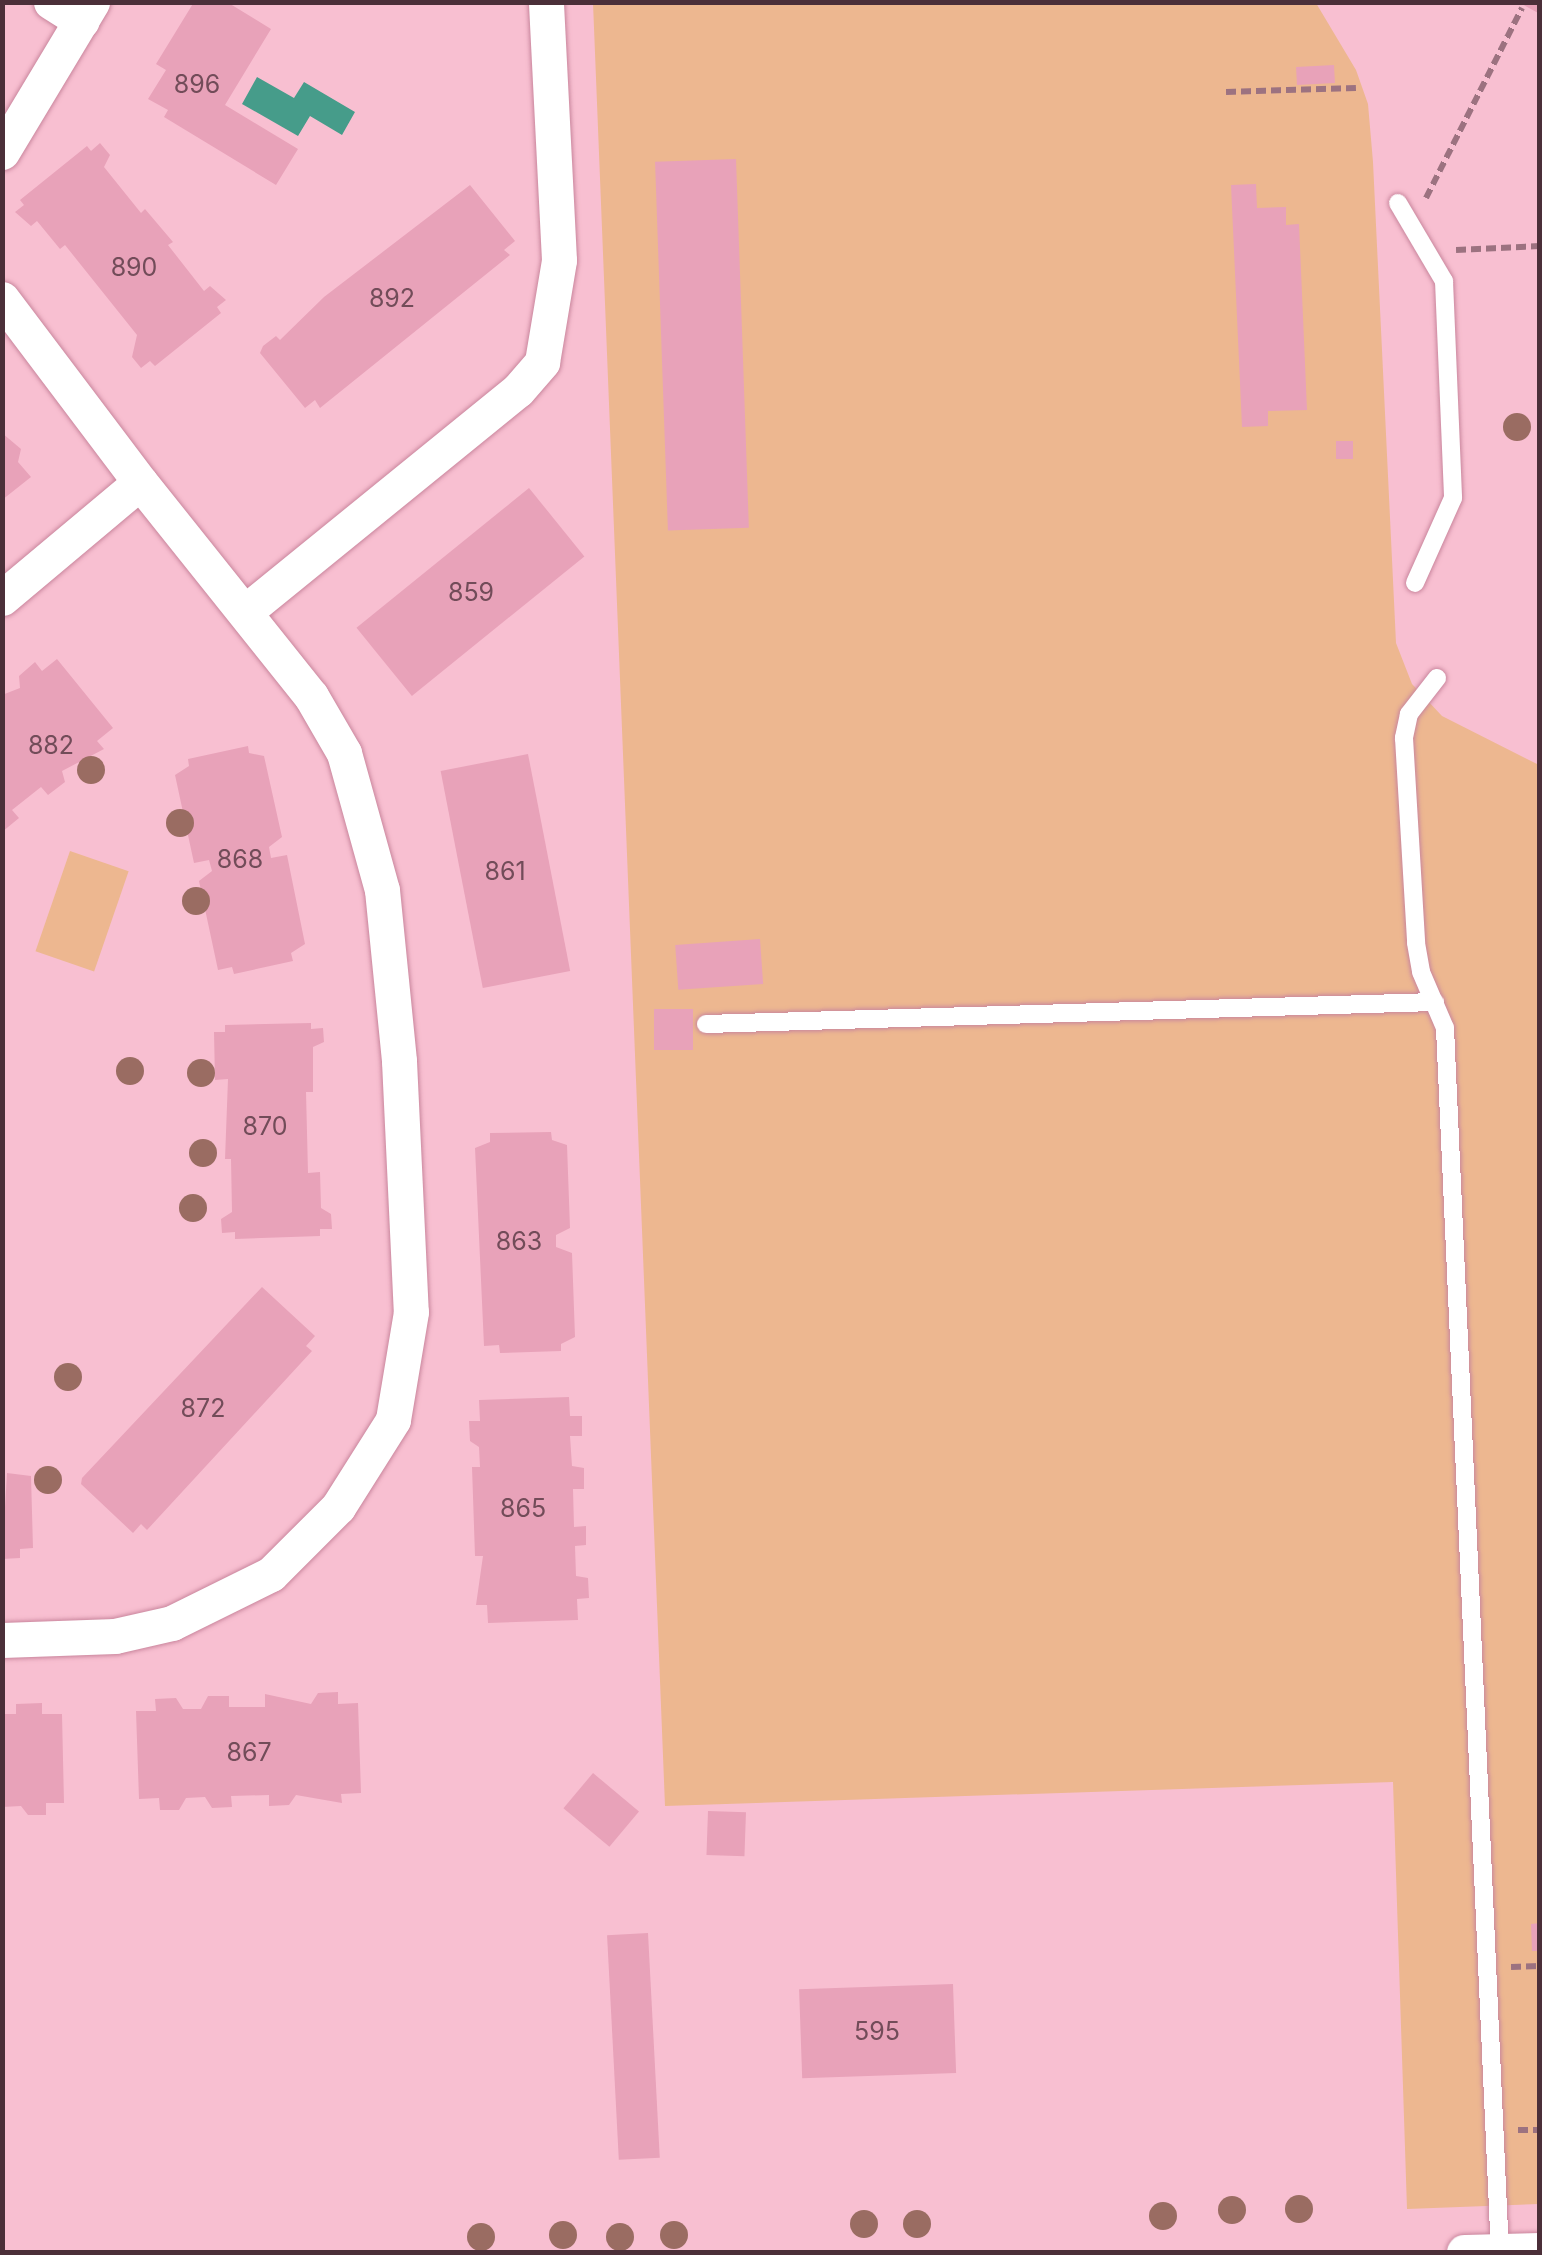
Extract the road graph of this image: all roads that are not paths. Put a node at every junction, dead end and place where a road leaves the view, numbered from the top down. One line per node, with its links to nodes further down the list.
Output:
1 (546, 2): 9 (street)
2 (75, 9): 3 (street)
3 (2, 152)
4 (1398, 203): 7 (lane)
5 (2, 298): 6 (street)
6 (140, 482): 8 (street); 9 (street)
7 (1415, 583)
8 (2, 598)
9 (246, 612): 13 (street)
10 (1437, 678): 11 (lane)
11 (1434, 1002): 12 (lane); 15 (lane)
12 (706, 1024)
13 (2, 1640)
14 (1540, 2250): 15 (street)
15 (1500, 2251): 16 (street)
16 (1464, 2252)

